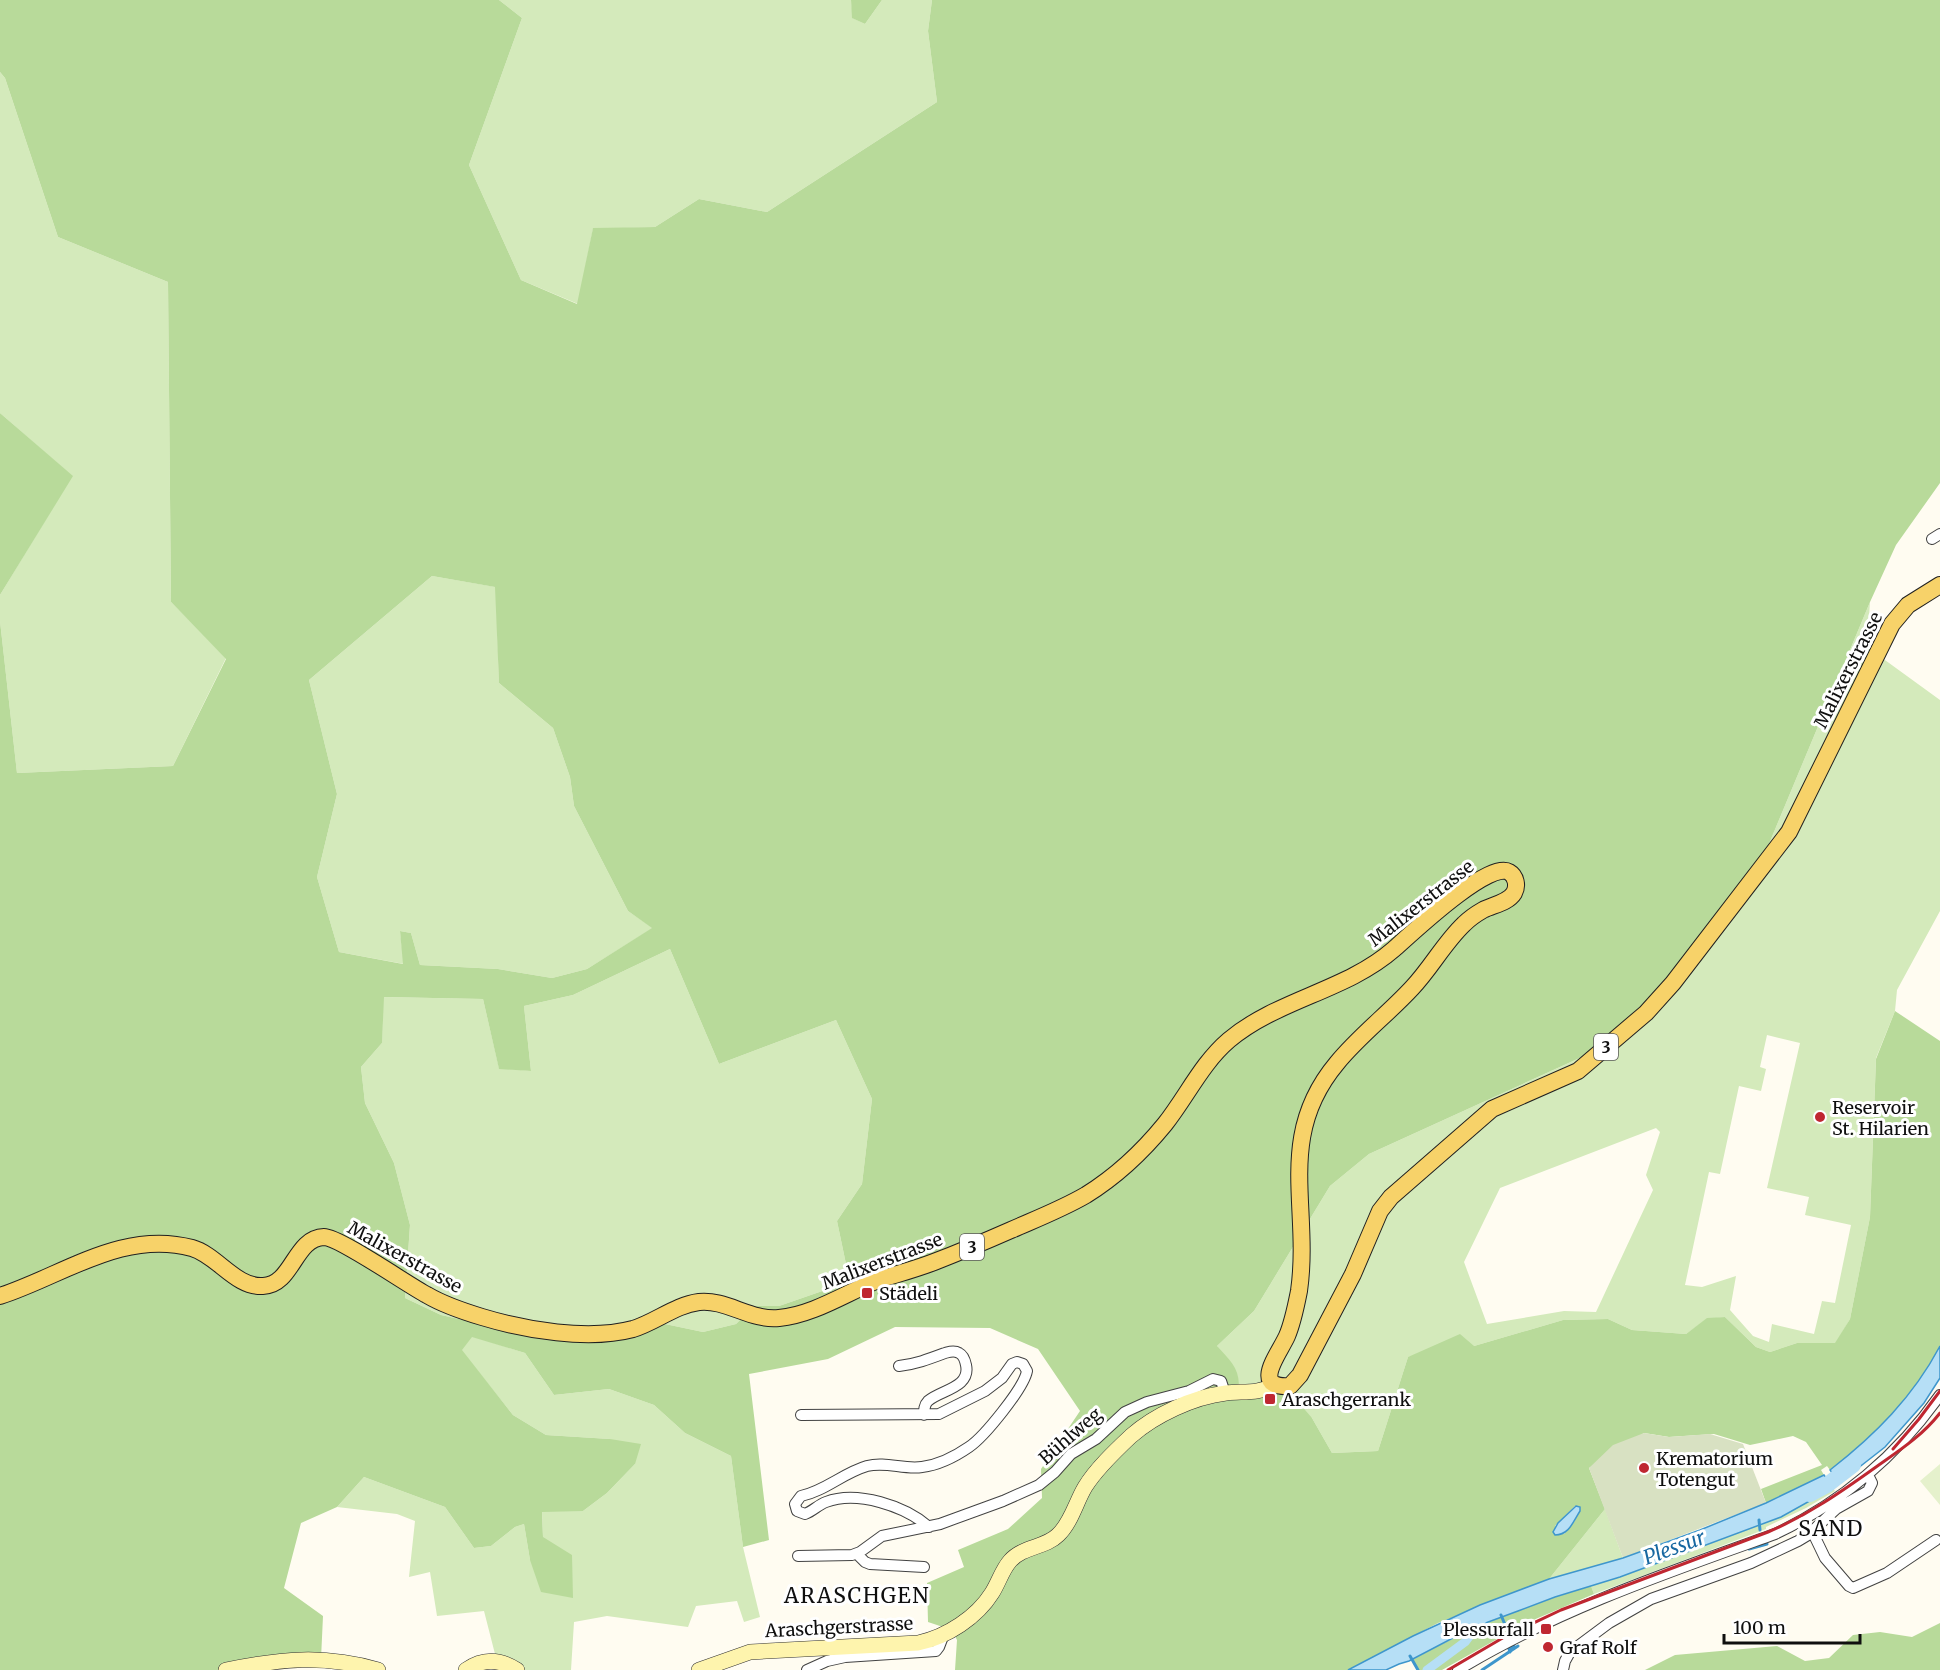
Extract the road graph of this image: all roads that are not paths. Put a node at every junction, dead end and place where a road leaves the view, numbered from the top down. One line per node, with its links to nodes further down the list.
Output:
1 (1940, 585): 4 (main road, Malixerstrasse / 3)
2 (0, 1296): 4 (main road, Malixerstrasse / 3)
3 (899, 1366): 8 (street)
4 (1274, 1385): 5 (street, Araschgerstrasse)
5 (1225, 1393): 10 (street, Bühlweg); 16 (street, Araschgerstrasse)
6 (1940, 1395): 9 (street)
7 (801, 1415): 8 (street)
8 (924, 1415): 10 (street)
9 (1868, 1475): 11 (street); 23 (street)
10 (929, 1527): 13 (street, Bühlweg)
11 (1812, 1531): 12 (street); 24 (street)
12 (1936, 1540)
13 (857, 1554): 14 (street); 15 (street)
14 (798, 1556)
15 (924, 1567)
16 (944, 1634): 21 (street, Araschgerstrasse); 22 (street)
17 (226, 1670): 18 (street)
18 (378, 1670)
19 (466, 1670): 20 (street)
20 (517, 1670)
21 (699, 1670)
22 (807, 1670)
23 (1458, 1670)
24 (1563, 1670)

